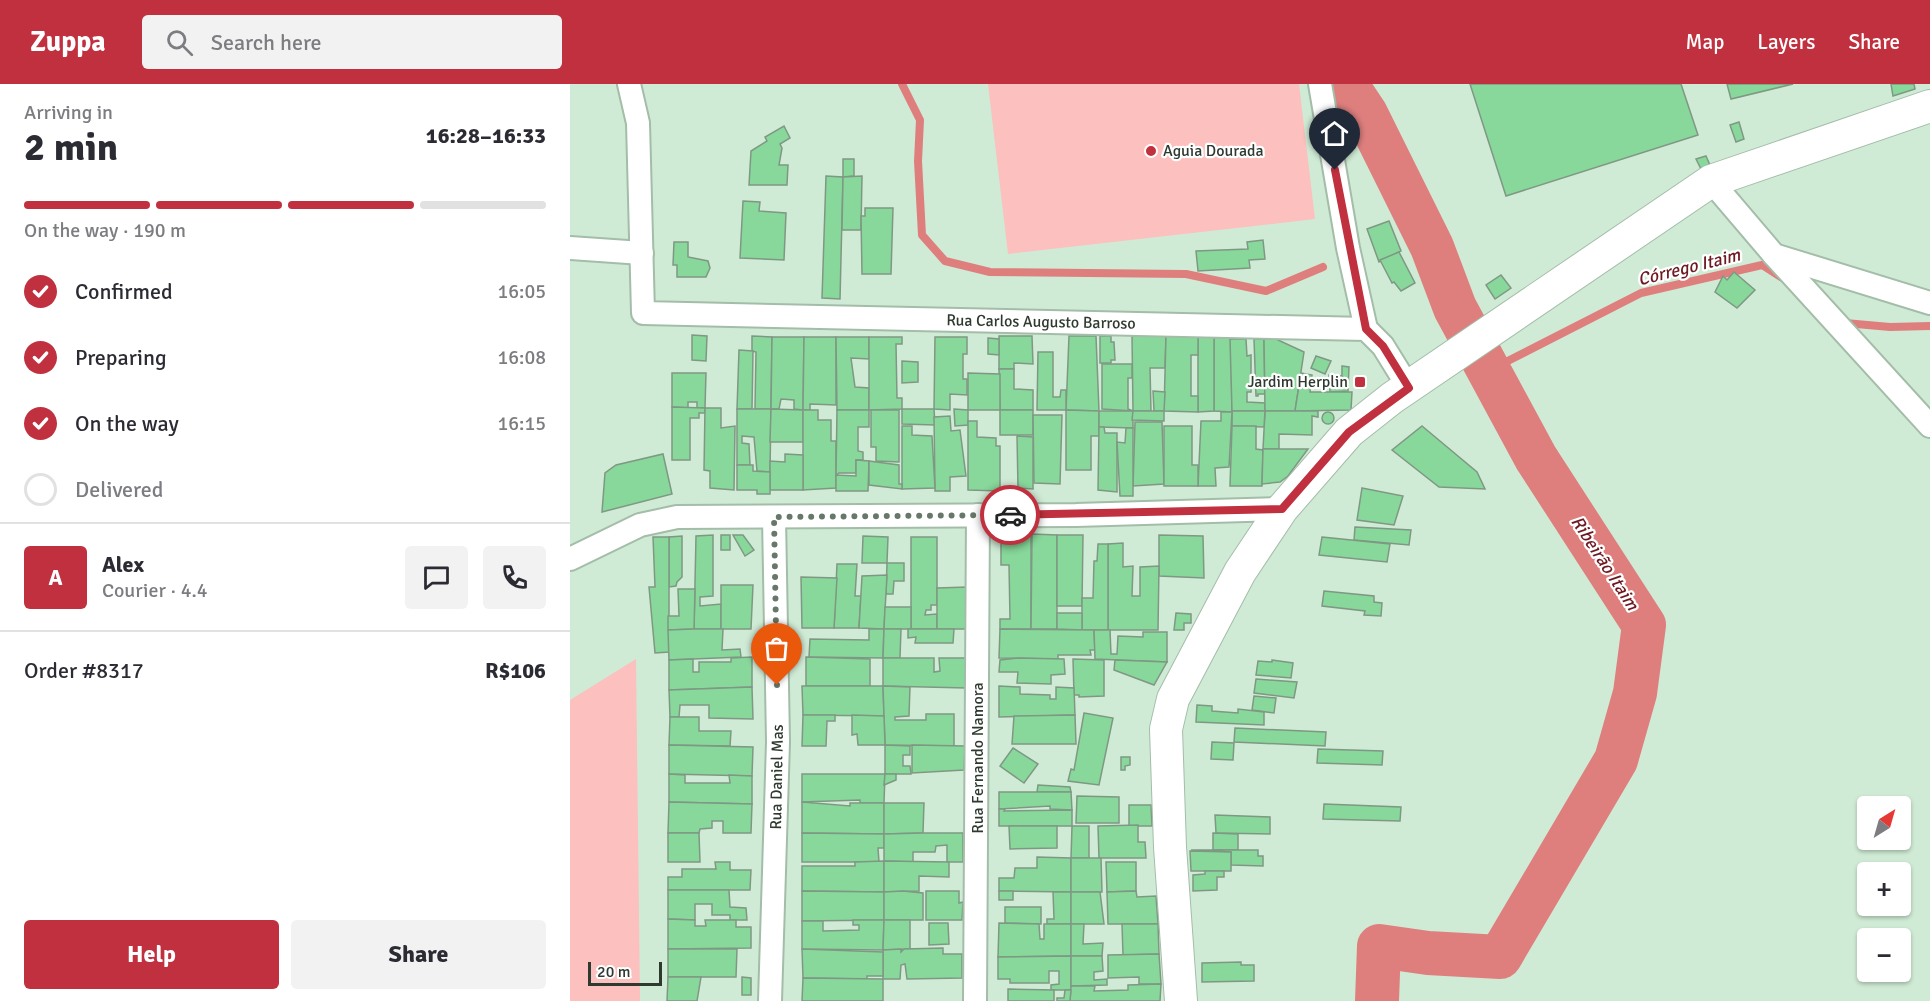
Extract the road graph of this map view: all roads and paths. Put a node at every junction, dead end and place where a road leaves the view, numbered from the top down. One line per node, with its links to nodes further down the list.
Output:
1 (629, 84): 6 (street)
2 (1320, 84): 9 (street)
3 (1930, 106): 4 (main road)
4 (1711, 181): 7 (street); 10 (main road)
5 (570, 248): 6 (street)
6 (642, 253): 9 (street, Rua Carlos Augusto Barroso)
7 (1774, 255): 8 (street); 11 (street)
8 (1930, 303)
9 (1366, 329): 10 (street)
10 (1409, 388): 12 (main road)
11 (1930, 426)
12 (1282, 509): 13 (street); 18 (main road)
13 (978, 515): 14 (street); 17 (street, Rua Fernando Namora)
14 (774, 517): 15 (street); 16 (street, Rua Daniel Mas)
15 (570, 558)
16 (770, 1001)
17 (975, 1001)
18 (1181, 1001)

